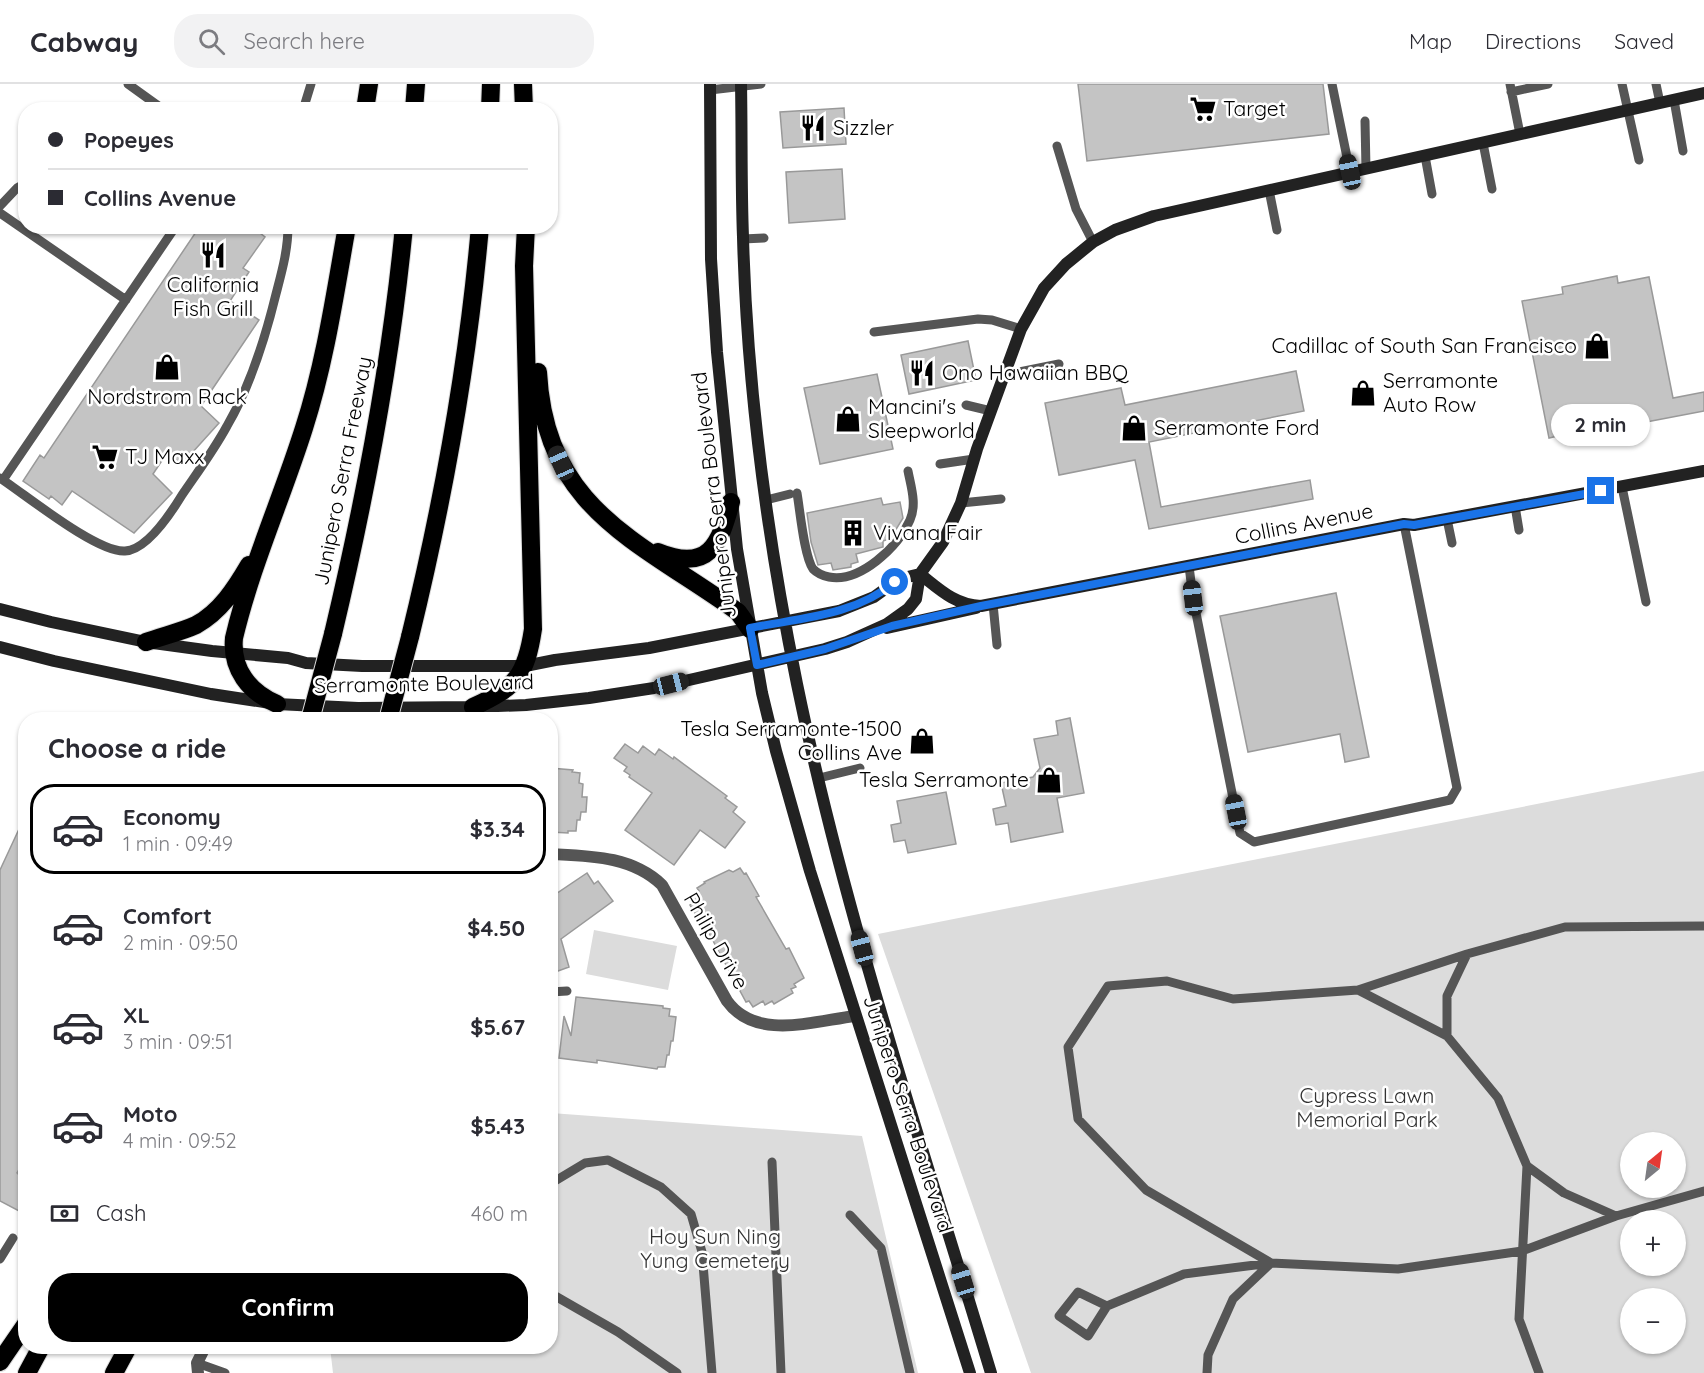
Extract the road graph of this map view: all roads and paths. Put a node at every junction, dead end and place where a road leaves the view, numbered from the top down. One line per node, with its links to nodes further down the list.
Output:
1 (128, 84): 17 (lane)
2 (311, 84): 18 (lane)
3 (369, 84): 19 (highway)
4 (416, 84): 20 (highway)
5 (491, 84): 21 (highway)
6 (523, 84): 22 (highway)
7 (761, 84): 12 (lane)
8 (1332, 84): 33 (lane)
9 (1548, 84): 14 (lane)
10 (1622, 84): 24 (lane)
11 (1656, 84): 23 (lane)
12 (741, 85): 13 (lane); 51 (main road, Junipero Serra Boulevard)
13 (710, 87): 68 (main road, Junipero Serra Boulevard)
14 (1510, 88): 26 (lane)
15 (1698, 91): 16 (main road, Serramonte Boulevard)
16 (1674, 100): 23 (main road, Serramonte Boulevard); 29 (lane)
17 (153, 102)
18 (305, 102)
19 (366, 102)
20 (415, 102)
21 (490, 102)
22 (524, 102)
23 (1660, 103): 24 (main road, Serramonte Boulevard)
24 (1628, 110): 26 (main road, Serramonte Boulevard); 31 (lane)
25 (1365, 121): 32 (lane)
26 (1520, 134): 27 (main road, Serramonte Boulevard)
27 (1483, 143): 30 (main road, Serramonte Boulevard); 35 (lane)
28 (1057, 146): 52 (lane)
29 (1683, 151)
30 (1425, 156): 32 (main road, Serramonte Boulevard); 37 (lane)
31 (1639, 160)
32 (1366, 169): 33 (main road, Serramonte Boulevard)
33 (1350, 172): 36 (main road, Serramonte Boulevard)
34 (18, 187): 38 (lane)
35 (1492, 189)
36 (1269, 190): 41 (lane); 52 (main road, Serramonte Boulevard)
37 (1432, 194)
38 (0, 206)
39 (0, 213): 40 (lane)
40 (18, 225)
41 (1277, 230)
42 (30, 234): 53 (lane)
43 (171, 234): 53 (lane)
44 (288, 234): 64 (lane)
45 (346, 234): 75 (highway)
46 (403, 234): 94 (highway, Junipero Serra Freeway, bridge)
47 (479, 234): 95 (highway, bridge)
48 (526, 234): 91 (highway)
49 (528, 234): 74 (highway)
50 (764, 238): 51 (lane)
51 (743, 239): 67 (main road, Junipero Serra Boulevard)
52 (1093, 242): 54 (main road, Serramonte Boulevard)
53 (126, 300): 64 (lane)
54 (1021, 329): 55 (lane); 57 (main road, Serramonte Boulevard)
55 (874, 332)
56 (1059, 364): 57 (lane)
57 (1004, 375): 59 (main road, Serramonte Boulevard)
58 (966, 405): 59 (lane)
59 (991, 411): 60 (main road, Serramonte Boulevard)
60 (974, 459): 61 (lane); 69 (main road, Serramonte Boulevard)
61 (940, 464)
62 (908, 471): 67 (lane)
63 (1704, 471): 65 (main road, Collins Avenue)
64 (1, 479)
65 (1622, 487): 70 (main road, Collins Avenue); 79 (lane)
66 (1001, 499): 69 (lane)
67 (766, 500): 82 (main road, Junipero Serra Boulevard)
68 (731, 502): 74 (highway); 83 (main road, Junipero Serra Boulevard)
69 (961, 503): 78 (main road, Serramonte Boulevard)
70 (1515, 506): 71 (main road, Collins Avenue); 73 (lane)
71 (1448, 519): 72 (main road, Collins Avenue); 76 (lane)
72 (1404, 524): 77 (main road, Collins Avenue); 77 (lane)
73 (1519, 530)
74 (621, 532): 83 (highway)
75 (268, 533): 85 (highway); 88 (highway)
76 (1452, 543)
77 (1189, 566): 80 (main road, Collins Avenue)
78 (920, 574): 80 (main road, Collins Avenue); 82 (main road, Serramonte Boulevard); 84 (main road, Serramonte Boulevard)
79 (1646, 602)
80 (987, 605): 84 (main road); 86 (lane)
81 (0, 609): 85 (main road, Serramonte Boulevard)
82 (785, 621): 83 (main road, Serramonte Boulevard); 89 (main road, Junipero Serra Boulevard)
83 (750, 628): 90 (main road, Junipero Serra Boulevard); 91 (main road, Serramonte Boulevard)
84 (872, 632): 89 (main road, Serramonte Boulevard)
85 (146, 642): 88 (main road, Serramonte Boulevard)
86 (997, 645)
87 (0, 647): 92 (main road, Serramonte Boulevard)
88 (234, 653): 91 (main road, Serramonte Boulevard); 92 (highway)
89 (792, 657): 90 (main road, Serramonte Boulevard); 97 (main road, Junipero Serra Boulevard)
90 (757, 665): 93 (main road, Serramonte Boulevard); 104 (main road, Junipero Serra Boulevard)
91 (525, 666): 93 (highway)
92 (277, 704): 93 (main road, Serramonte Boulevard)
93 (473, 707)
94 (312, 712)
95 (390, 712)
96 (860, 768): 97 (lane)
97 (819, 778): 131 (main road, Junipero Serra Boulevard)
98 (558, 854): 104 (street, Philip Drive)
99 (1704, 926): 100 (lane)
100 (1467, 954): 101 (lane); 105 (lane)
101 (1358, 990): 105 (lane); 115 (lane)
102 (558, 992): 103 (lane)
103 (567, 992)
104 (855, 1016): 130 (main road, Junipero Serra Boulevard)
105 (1447, 1036): 107 (lane)
106 (772, 1162): 128 (lane)
107 (1527, 1166): 111 (lane); 113 (lane)
108 (558, 1179): 127 (lane)
109 (1704, 1191): 111 (lane)
110 (850, 1215): 129 (lane)
111 (1616, 1216): 113 (lane)
112 (13, 1238): 114 (lane)
113 (1522, 1251): 115 (lane); 133 (lane)
114 (0, 1259)
115 (1271, 1263): 117 (lane); 132 (lane)
116 (558, 1298): 126 (lane)
117 (1107, 1306): 117 (lane)
118 (18, 1336): 121 (highway)
119 (37, 1354): 123 (highway)
120 (124, 1354): 124 (highway)
121 (0, 1362)
122 (197, 1368): 125 (lane)
123 (27, 1373)
124 (114, 1373)
125 (225, 1373)
126 (677, 1373)
127 (712, 1373)
128 (781, 1373)
129 (910, 1373)
130 (970, 1373)
131 (991, 1373)
132 (1207, 1373)
133 (1539, 1373)

